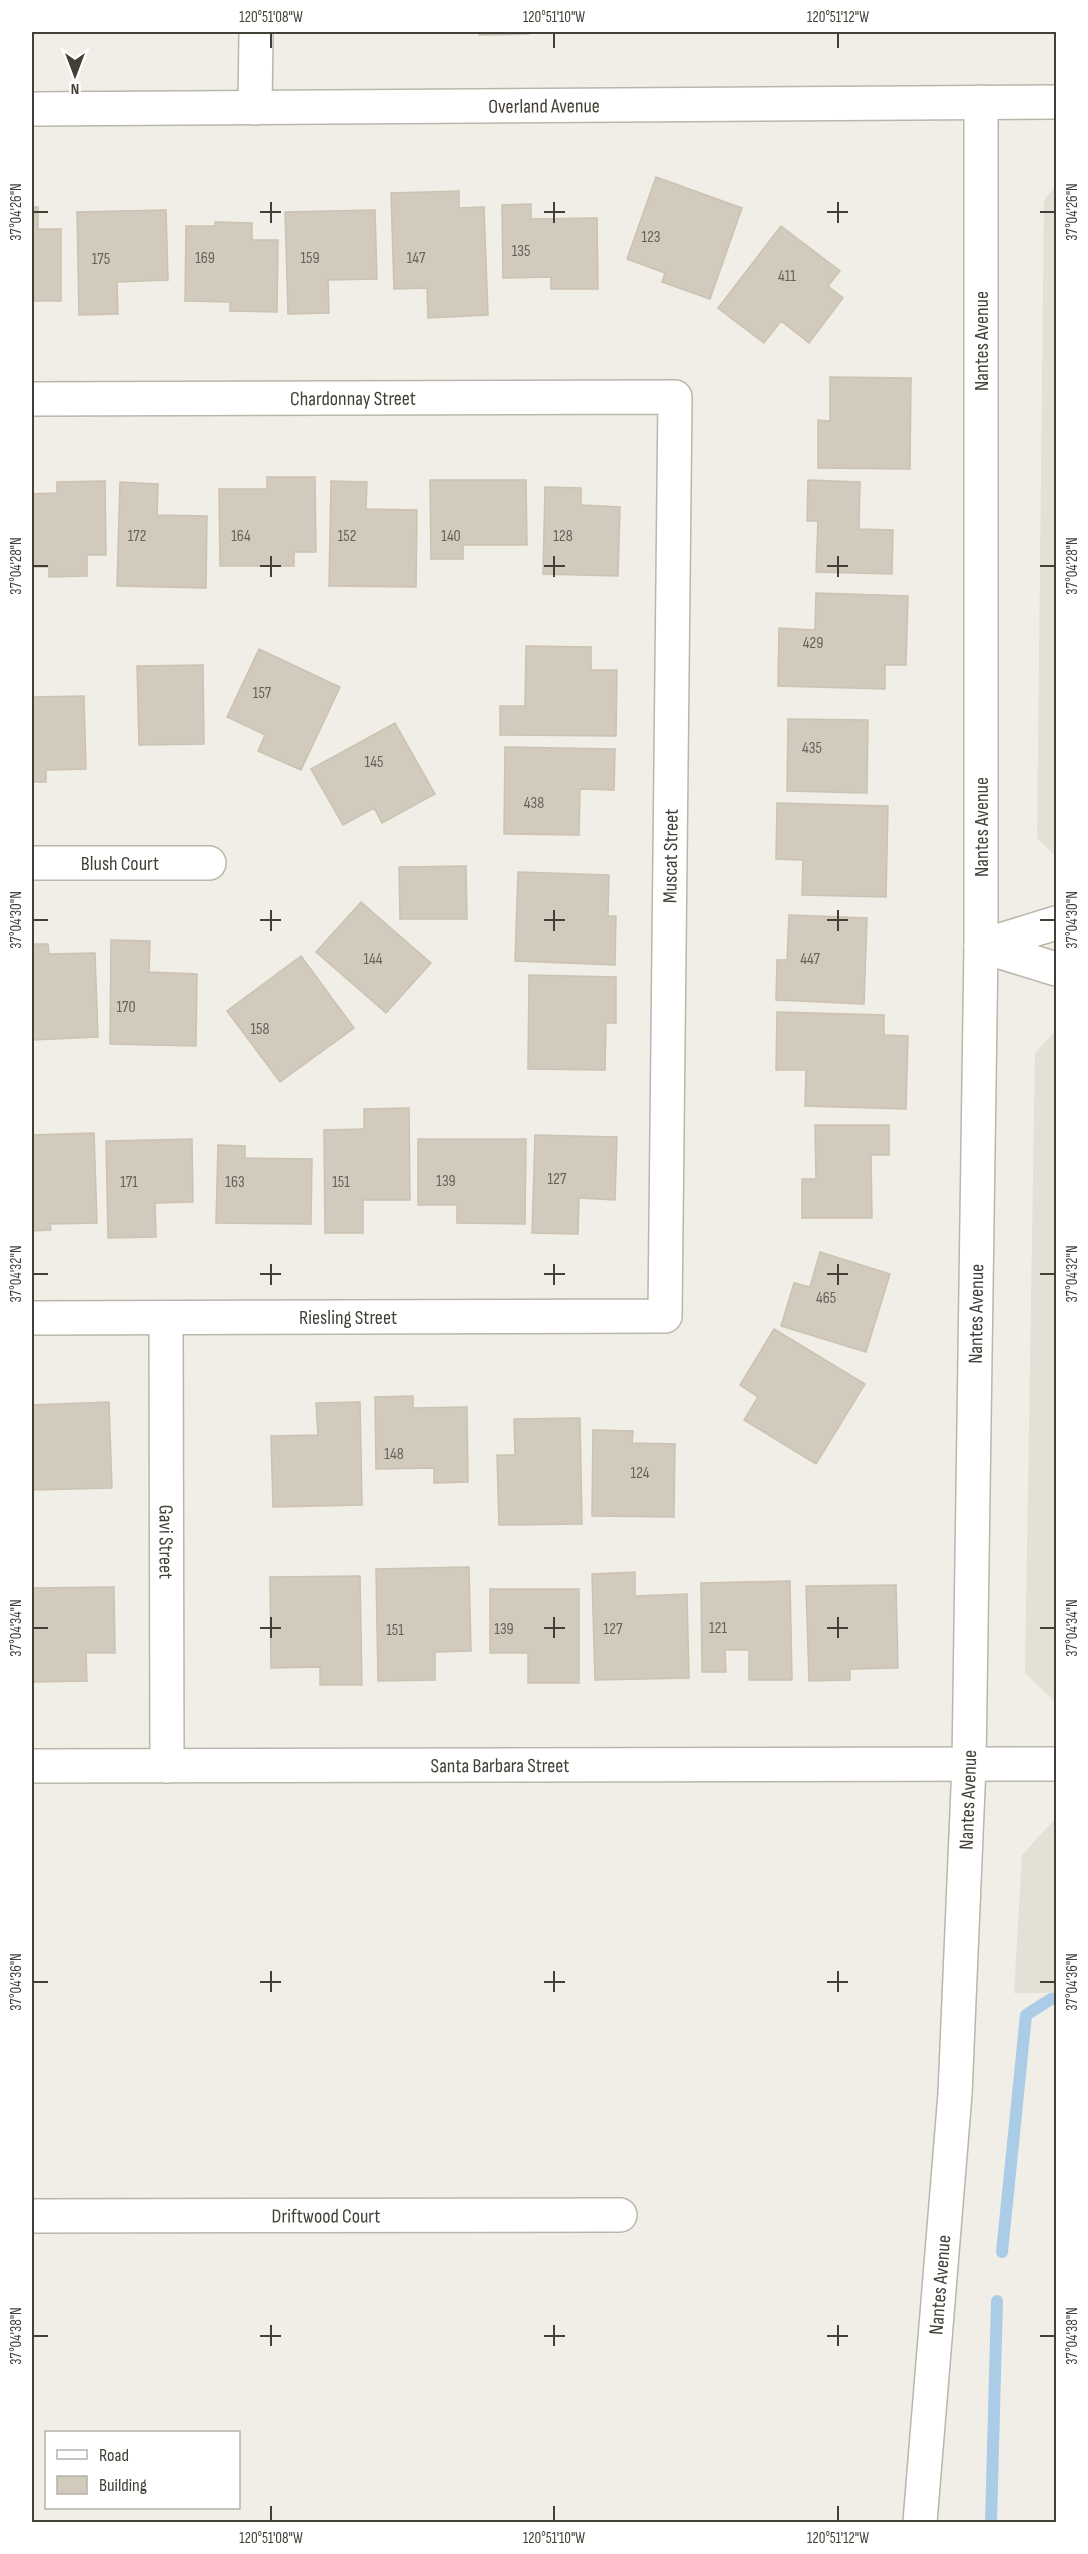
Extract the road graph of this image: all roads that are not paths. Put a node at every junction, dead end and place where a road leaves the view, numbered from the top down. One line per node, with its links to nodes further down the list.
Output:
1 (256, 32): 4 (street)
2 (981, 102): 3 (street, Overland Avenue); 4 (street, Overland Avenue); 11 (street, Nantes Avenue)
3 (1056, 102)
4 (255, 108): 5 (street, Overland Avenue)
5 (32, 109)
6 (675, 397): 7 (street, Chardonnay Street); 13 (street, Muscat Street)
7 (32, 399)
8 (32, 863): 9 (street, Blush Court)
9 (209, 863)
10 (1056, 923): 11 (street)
11 (981, 946): 12 (street); 17 (street, Nantes Avenue)
12 (1056, 969)
13 (665, 1316): 15 (street, Riesling Street)
14 (32, 1318): 15 (street, Riesling Street)
15 (166, 1318): 19 (street, Gavi Street)
16 (1056, 1764): 17 (street, Santa Barbara Street)
17 (969, 1765): 19 (street, Santa Barbara Street); 22 (street, Nantes Avenue)
18 (32, 1766): 19 (street, Santa Barbara Street)
19 (167, 1766)
20 (620, 2215): 21 (street, Driftwood Court)
21 (32, 2216)
22 (920, 2523)

